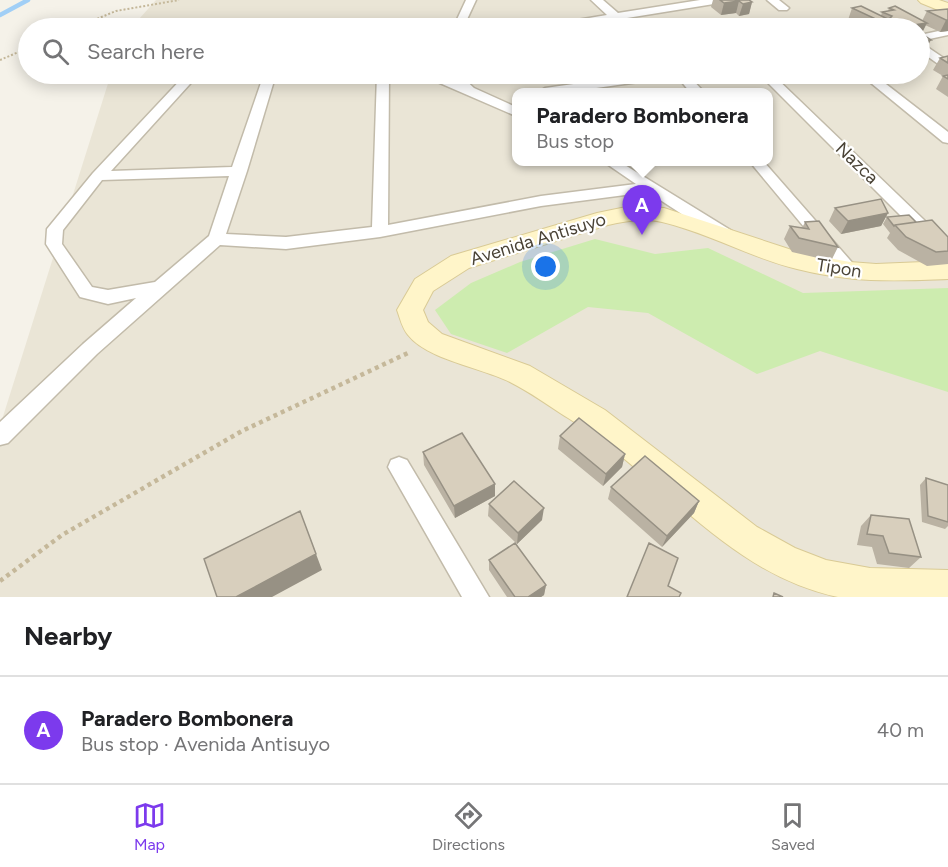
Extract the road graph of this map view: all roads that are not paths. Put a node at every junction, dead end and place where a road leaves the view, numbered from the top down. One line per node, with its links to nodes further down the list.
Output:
1 (471, 0): 9 (street)
2 (596, 0): 8 (street)
3 (720, 0): 8 (street)
4 (772, 0): 6 (street)
5 (926, 0): 7 (street)
6 (783, 8)
7 (948, 9)
8 (616, 17): 10 (street)
9 (463, 18)
10 (610, 18)
11 (948, 32): 12 (street)
12 (930, 36)
13 (930, 53): 14 (street)
14 (948, 67)
15 (184, 84): 32 (street)
16 (267, 84): 31 (street)
17 (383, 84): 34 (street)
18 (449, 84): 24 (street)
19 (461, 84): 24 (street)
20 (603, 84): 23 (street)
21 (775, 84): 37 (street, Nazca)
22 (879, 84): 28 (street)
23 (577, 88)
24 (469, 92): 26 (street)
25 (512, 98): 26 (street)
26 (490, 101): 27 (street)
27 (512, 110)
28 (948, 139)
29 (618, 166): 33 (street)
30 (759, 166): 39 (street)
31 (240, 171): 32 (street); 35 (street)
32 (98, 176): 40 (street)
33 (652, 187): 34 (street); 36 (street)
34 (380, 232): 35 (street)
35 (216, 239): 40 (street)
36 (733, 239): 39 (street, Tipon); 43 (street, Avenida Antisuyo)
37 (948, 253)
38 (948, 270): 39 (street, Tipon)
39 (850, 271)
40 (160, 288): 41 (street)
41 (0, 436)
42 (399, 467): 44 (street)
43 (945, 591)
44 (476, 597)

